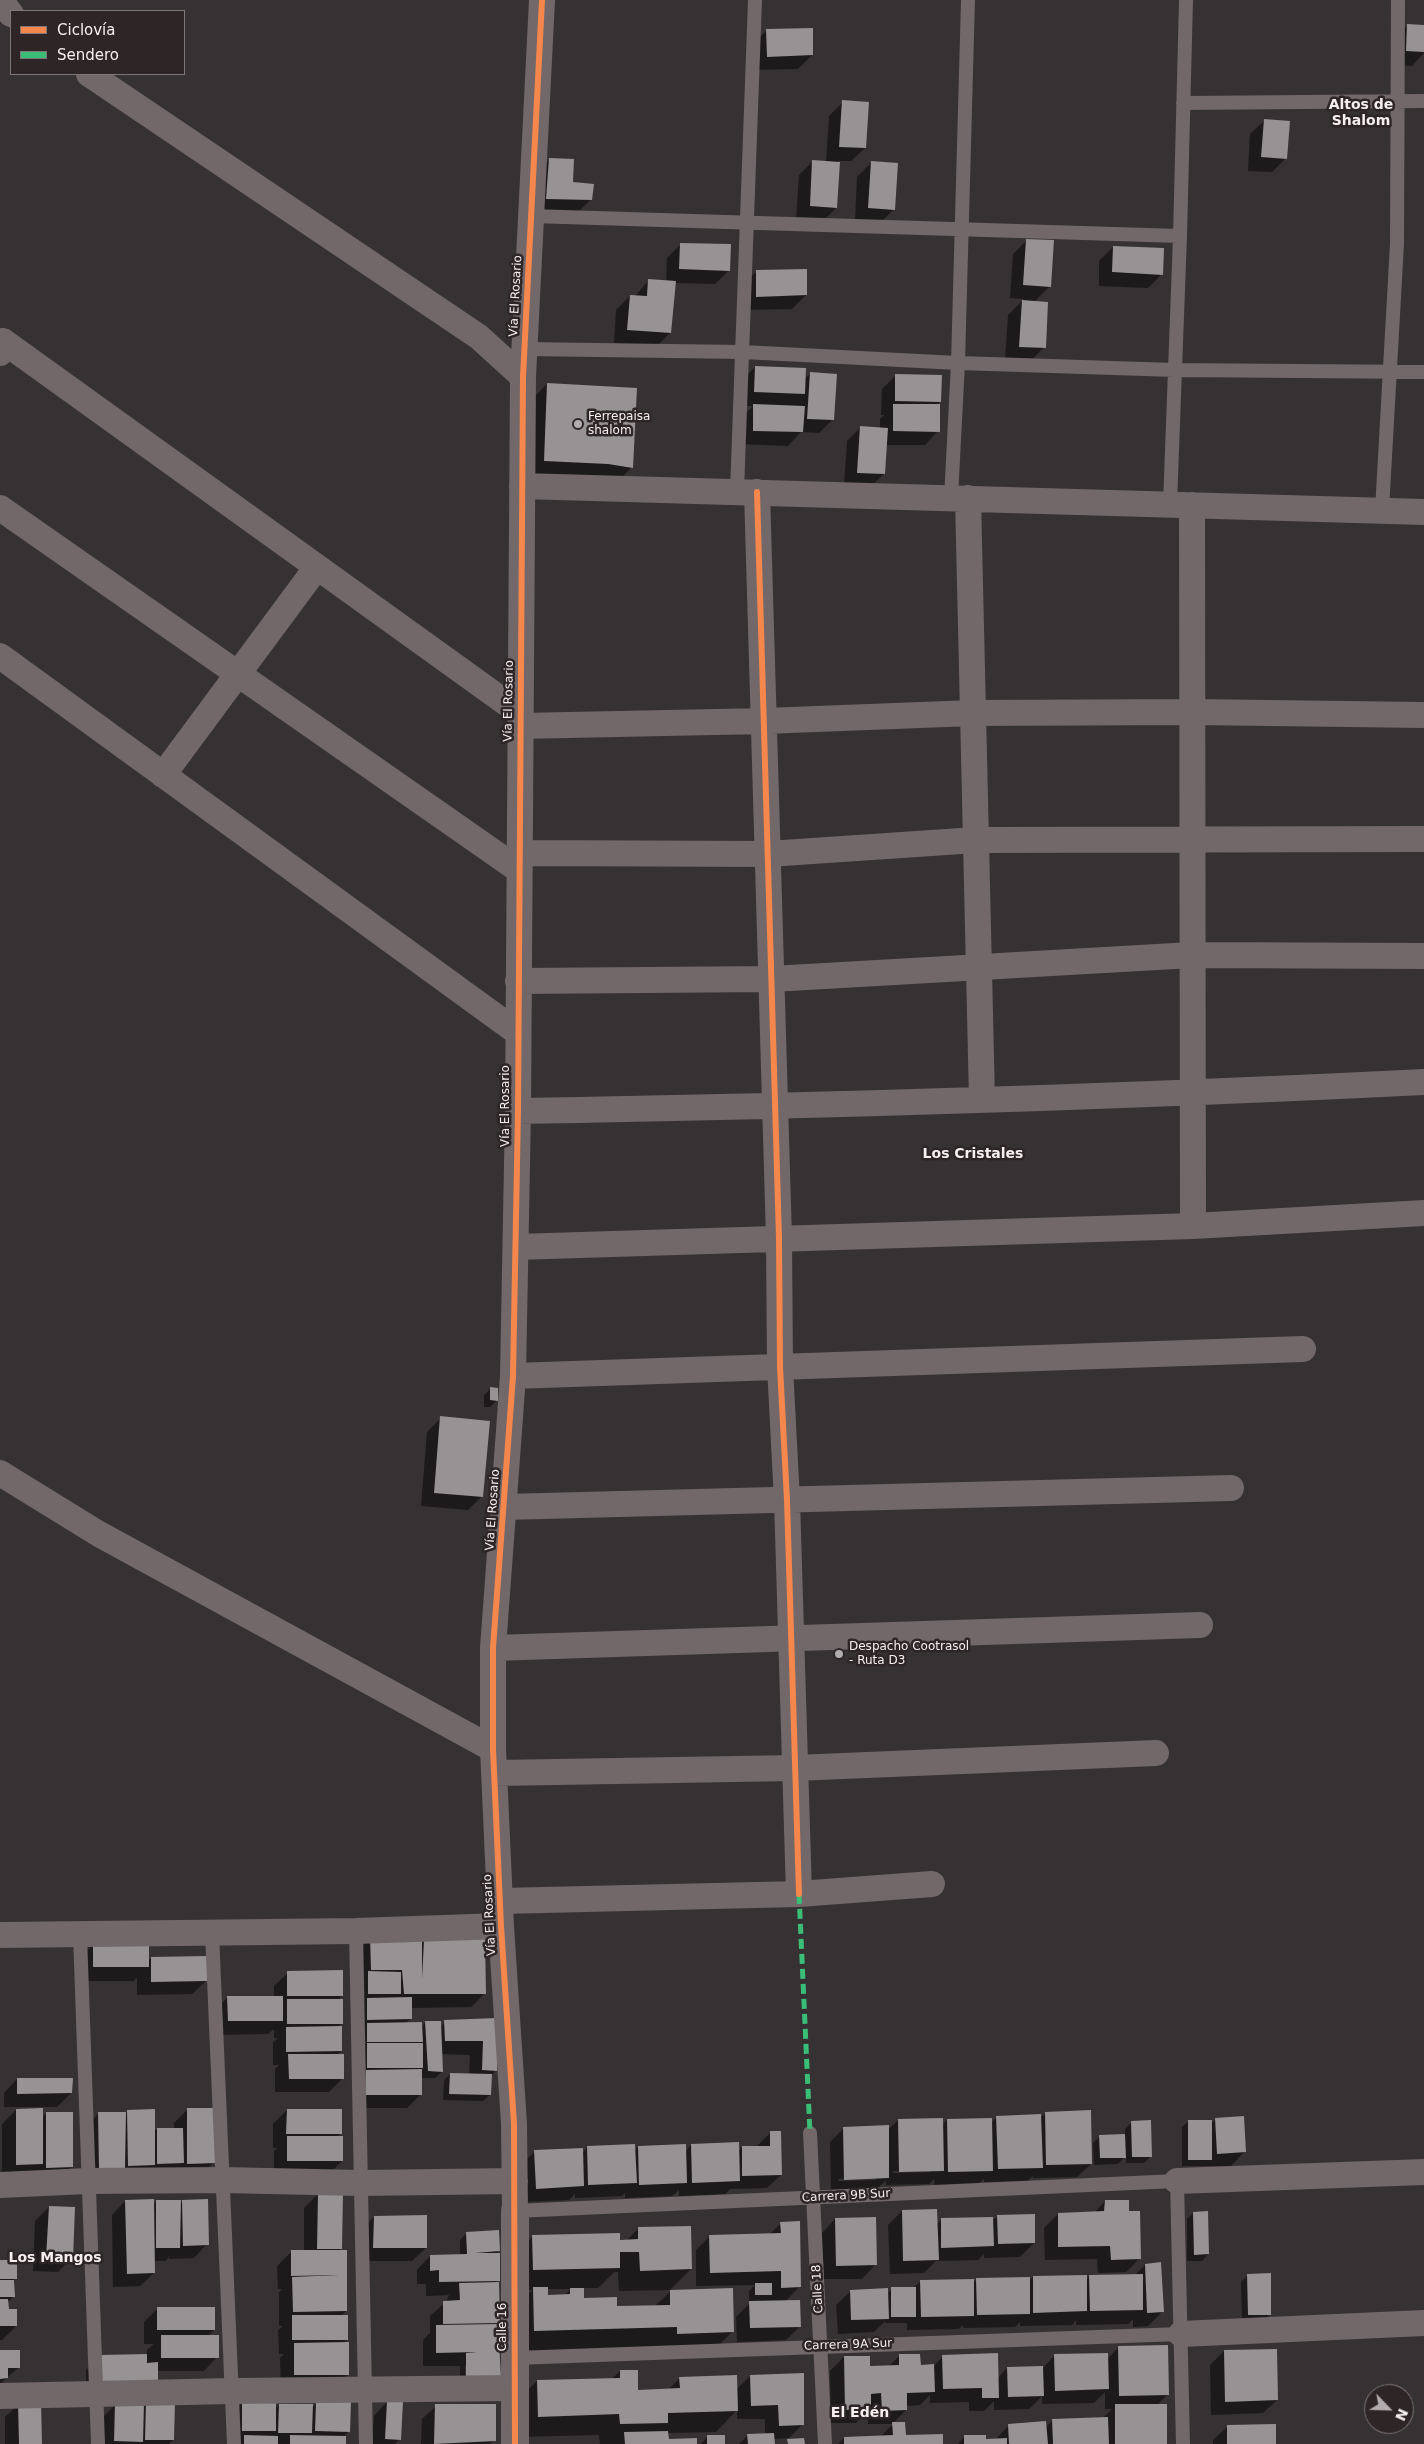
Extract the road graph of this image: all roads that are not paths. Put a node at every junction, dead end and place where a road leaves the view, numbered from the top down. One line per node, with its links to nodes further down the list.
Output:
1 (0, 0): 7 (street)
2 (542, 0): 12 (street, Vía El Rosario)
3 (755, 0): 13 (lane)
4 (968, 0): 14 (lane)
5 (1186, 0): 11 (lane)
6 (1398, 0): 9 (lane)
7 (10, 13)
8 (90, 75): 23 (street)
9 (1397, 101): 10 (lane); 11 (lane); 21 (lane)
10 (1424, 101)
11 (1183, 103): 15 (lane)
12 (531, 216): 13 (lane); 16 (street, Vía El Rosario)
13 (747, 223): 14 (lane); 17 (lane)
14 (962, 228): 15 (lane); 19 (lane)
15 (1180, 236): 20 (lane)
16 (524, 349): 17 (lane); 23 (street, Vía El Rosario)
17 (743, 352): 19 (lane); 25 (lane)
18 (0, 353): 31 (street)
19 (958, 363): 20 (lane); 26 (lane)
20 (1175, 370): 21 (lane); 27 (lane)
21 (1390, 371): 22 (lane); 29 (lane)
22 (1424, 372)
23 (523, 377): 24 (street, Vía El Rosario)
24 (522, 486): 25 (street); 37 (street, Vía El Rosario)
25 (747, 492): 26 (street); 38 (street)
26 (959, 498): 27 (street); 35 (street)
27 (1181, 504): 29 (street); 34 (street)
28 (0, 508): 33 (street)
29 (1382, 510): 30 (street)
30 (1424, 512)
31 (317, 567): 33 (street); 37 (street)
32 (0, 656): 39 (street)
33 (238, 674): 39 (street); 44 (street)
34 (1192, 712): 35 (street); 36 (street); 42 (street)
35 (973, 713): 38 (street); 41 (street)
36 (1424, 715)
37 (520, 719): 38 (street); 44 (street, Vía El Rosario)
38 (764, 721): 43 (street)
39 (164, 775): 50 (street)
40 (1424, 839): 42 (street)
41 (976, 840): 42 (street); 43 (street); 47 (street)
42 (1192, 840): 45 (street)
43 (768, 854): 44 (street); 48 (street)
44 (519, 862): 49 (street, Vía El Rosario)
45 (1192, 955): 46 (street); 47 (street); 52 (street)
46 (1424, 956)
47 (979, 967): 48 (street); 53 (street)
48 (772, 979): 49 (street); 54 (street)
49 (518, 981): 50 (street, Vía El Rosario)
50 (517, 1032): 55 (street, Vía El Rosario)
51 (1424, 1082): 52 (street)
52 (1192, 1094): 53 (street); 57 (street)
53 (982, 1100): 54 (street)
54 (776, 1107): 55 (street); 58 (street)
55 (518, 1111): 59 (street, Vía El Rosario)
56 (1424, 1213): 57 (street)
57 (1193, 1226): 58 (street)
58 (779, 1238): 59 (street); 61 (street)
59 (516, 1247): 62 (street, Vía El Rosario)
60 (1303, 1349): 61 (street)
61 (780, 1367): 62 (street); 65 (street)
62 (513, 1376): 66 (street, Vía El Rosario)
63 (0, 1473): 71 (street)
64 (1231, 1488): 65 (street)
65 (787, 1500): 66 (street); 68 (street)
66 (505, 1507): 69 (street, Vía El Rosario)
67 (1200, 1625): 68 (street)
68 (792, 1640): 69 (street); 72 (street)
69 (493, 1648): 71 (street, Vía El Rosario)
70 (1156, 1753): 72 (street)
71 (495, 1761): 72 (street); 75 (street, Vía El Rosario)
72 (795, 1768): 74 (street)
73 (932, 1884): 74 (street)
74 (799, 1894): 75 (street)
75 (501, 1914): 76 (street); 84 (street, Vía El Rosario)
76 (356, 1931): 77 (street); 86 (lane)
77 (212, 1933): 79 (street); 82 (lane)
78 (0, 1935): 79 (street)
79 (80, 1935): 83 (lane)
80 (810, 2133): 88 (lane, Calle 18)
81 (1424, 2172): 85 (street)
82 (222, 2180): 83 (street); 86 (street); 96 (lane)
83 (88, 2181): 87 (street); 97 (lane)
84 (515, 2181): 86 (street); 89 (street, Vía El Rosario)
85 (1177, 2181): 88 (lane, Carrera 9B Sur); 91 (lane)
86 (360, 2183): 95 (lane)
87 (0, 2185)
88 (814, 2198): 89 (lane, Carrera 9B Sur); 92 (lane, Calle 18)
89 (515, 2211): 93 (street, Calle 16)
90 (1424, 2323): 91 (street)
91 (1181, 2334): 92 (lane, Carrera 9A Sur); 104 (lane)
92 (820, 2345): 93 (lane, Carrera 9A Sur); 103 (lane, Calle 18)
93 (515, 2358): 94 (street, Calle 16)
94 (515, 2388): 95 (street); 102 (street, Calle 16)
95 (366, 2389): 96 (street); 101 (lane)
96 (233, 2391): 97 (street); 100 (lane)
97 (97, 2394): 98 (street); 99 (lane)
98 (0, 2396)
99 (98, 2444)
100 (234, 2444)
101 (366, 2444)
102 (515, 2444)
103 (824, 2444)
104 (1183, 2444)

